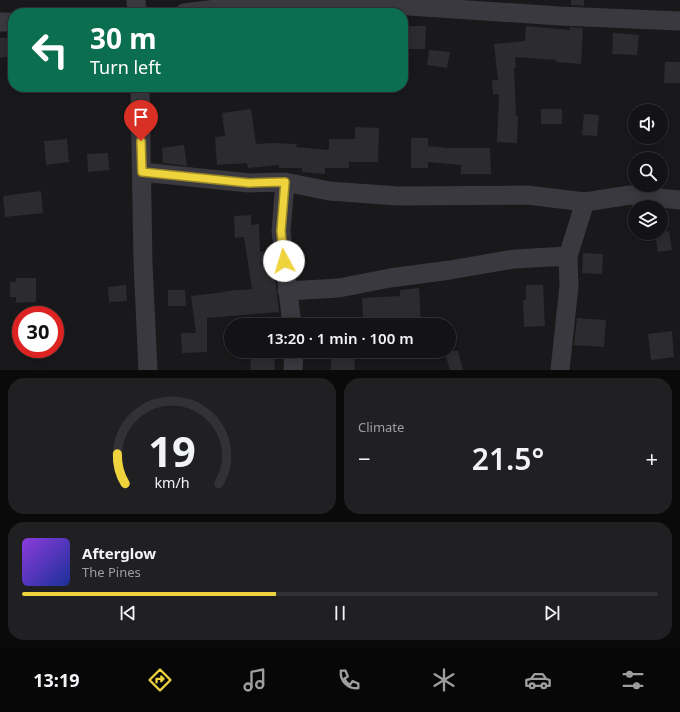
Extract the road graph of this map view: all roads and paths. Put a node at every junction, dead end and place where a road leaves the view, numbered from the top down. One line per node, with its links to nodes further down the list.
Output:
1 (224, 8): 2 (street)
2 (680, 21)
3 (140, 92): 4 (street)
4 (142, 172): 5 (street); 12 (street)
5 (285, 182): 7 (street); 9 (street)
6 (680, 200): 7 (street)
7 (585, 202): 8 (street)
8 (568, 256): 9 (street); 14 (street)
9 (287, 291): 10 (street)
10 (291, 318)
11 (294, 358): 13 (street)
12 (148, 370)
13 (293, 370)
14 (560, 370)

